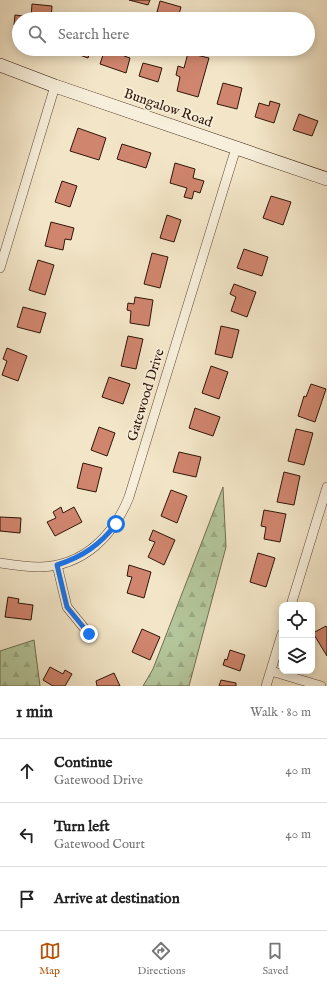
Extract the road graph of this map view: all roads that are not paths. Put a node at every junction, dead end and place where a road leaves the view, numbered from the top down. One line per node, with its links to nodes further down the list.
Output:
1 (0, 65): 2 (street, Bungalow Road)
2 (55, 86): 3 (street, Bungalow Road); 5 (street)
3 (236, 148): 4 (street, Bungalow Road); 10 (street, Gatewood Drive)
4 (327, 179)
5 (0, 268)
6 (327, 487): 7 (street)
7 (318, 518): 8 (street); 11 (street)
8 (327, 521)
9 (0, 563): 10 (street, Gatewood Drive)
10 (57, 565): 12 (street)
11 (292, 602)
12 (89, 634)
13 (281, 638): 14 (street)
14 (271, 671): 15 (street); 16 (street)
15 (266, 686)
16 (321, 686)

